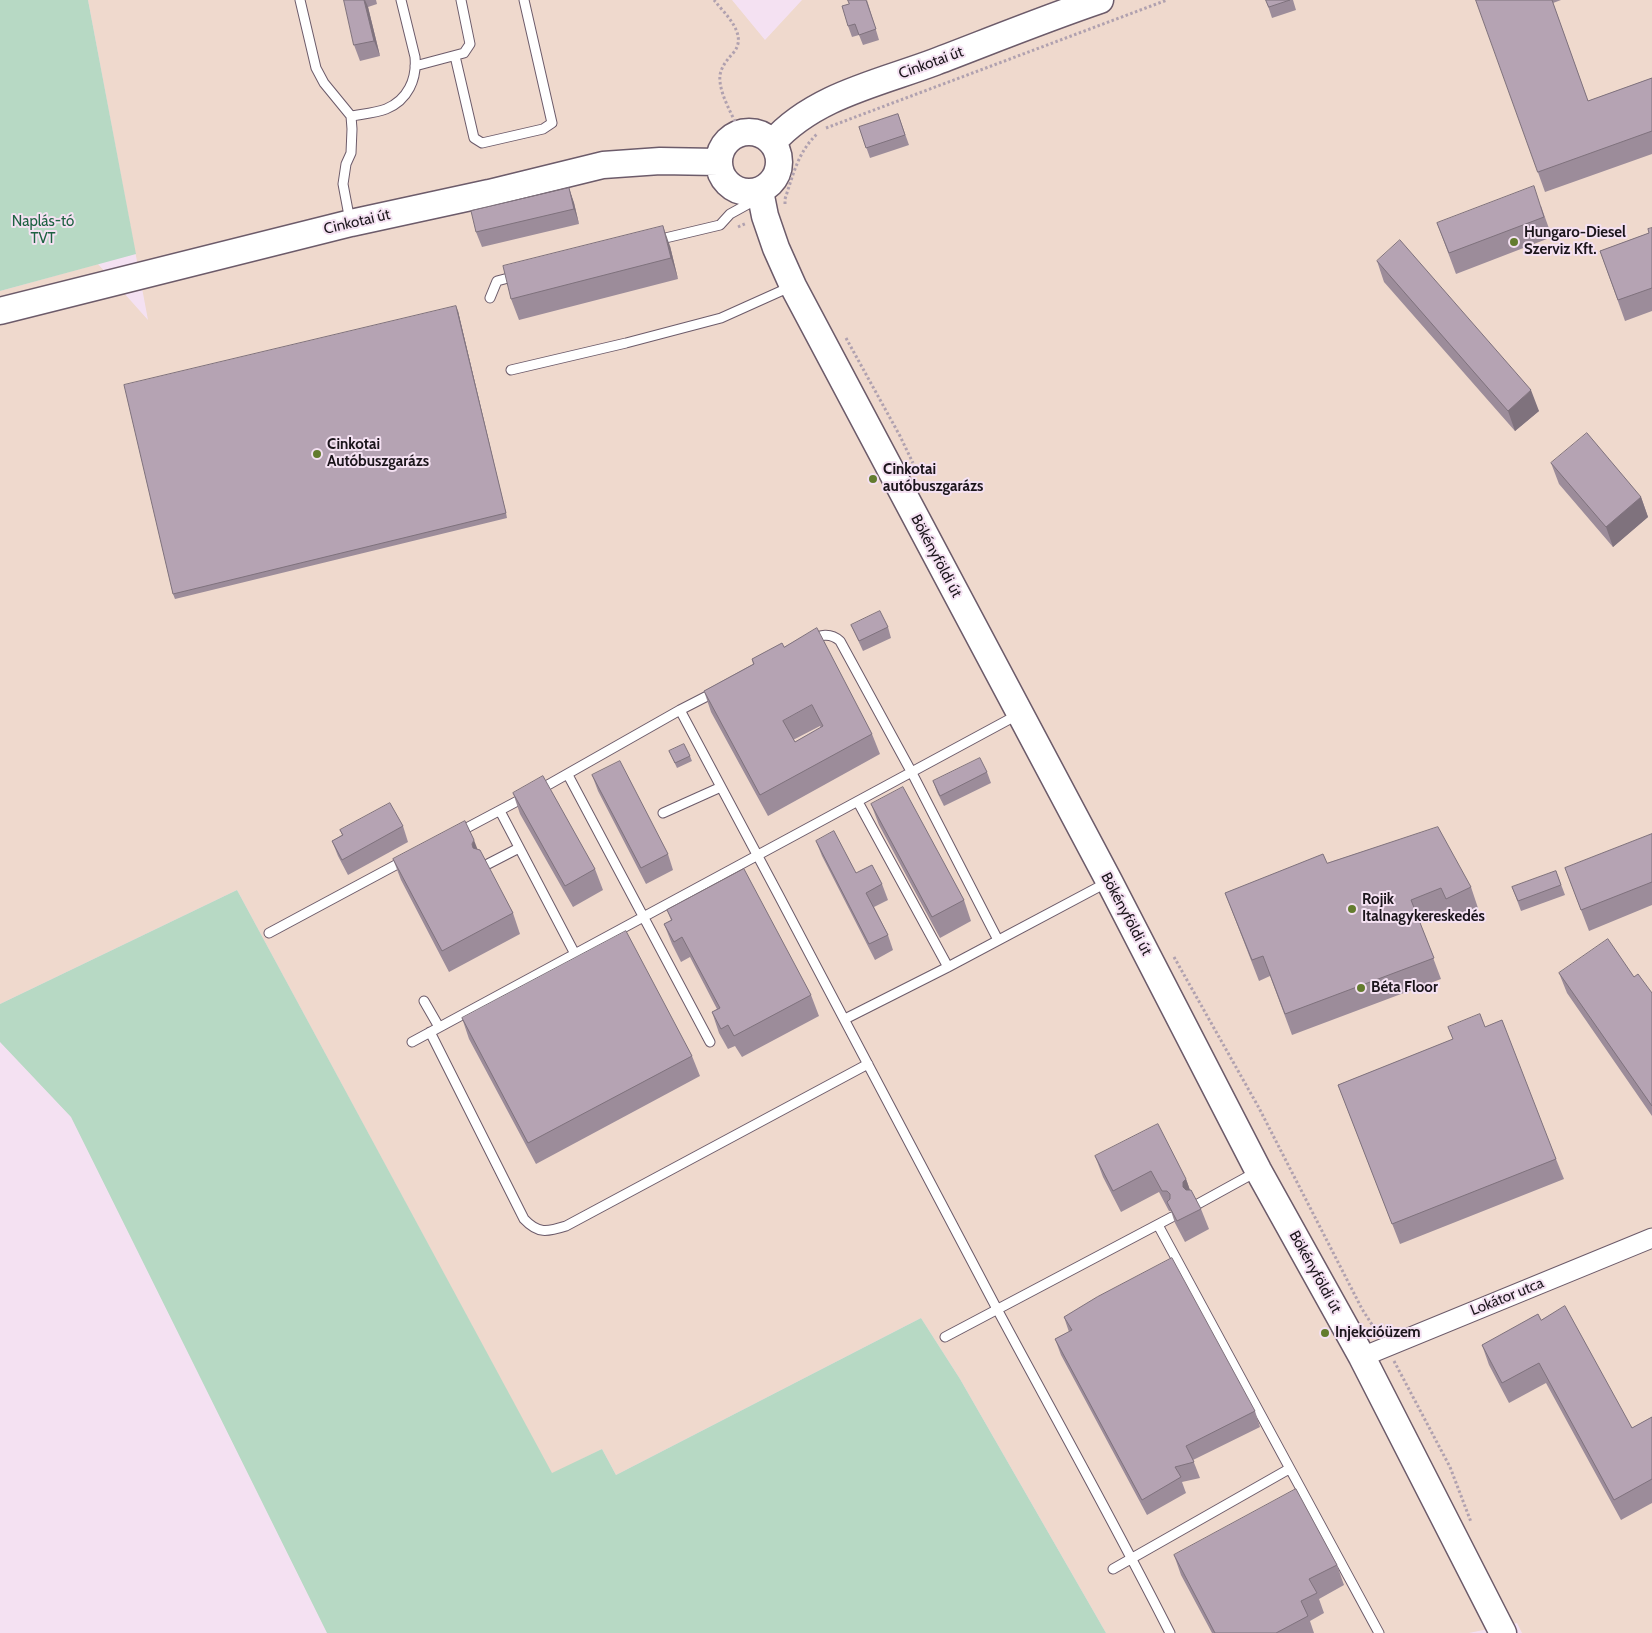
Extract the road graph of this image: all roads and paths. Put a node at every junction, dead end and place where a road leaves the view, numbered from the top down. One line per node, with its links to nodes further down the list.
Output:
1 (300, 0): 10 (lane)
2 (401, 0): 9 (lane)
3 (461, 0): 8 (lane)
4 (524, 0): 8 (lane)
5 (714, 0): 11 (path)
6 (1167, 0): 15 (path)
7 (1095, 1): 12 (street, Cinkotai út)
8 (455, 56): 9 (lane)
9 (415, 66): 10 (lane)
10 (351, 116): 16 (lane)
11 (740, 132): 12 (street); 13 (street)
12 (773, 142): 14 (street)
13 (718, 162): 14 (street); 16 (street, Cinkotai út)
14 (761, 194): 17 (lane); 19 (street, Bökényföldi út)
15 (785, 210)
16 (351, 223): 21 (street, Cinkotai út)
17 (645, 243)
18 (525, 274): 20 (lane)
19 (793, 286): 23 (lane); 28 (street, Bökényföldi út)
20 (490, 298)
21 (0, 311)
22 (845, 335): 24 (path)
23 (511, 370)
24 (916, 470)
25 (801, 645): 29 (lane)
26 (723, 687): 27 (lane)
27 (680, 710): 30 (lane); 31 (lane)
28 (1020, 714): 29 (lane); 40 (street, Bökényföldi út)
29 (912, 773): 32 (lane); 43 (lane)
30 (568, 775): 33 (lane); 41 (lane)
31 (721, 787): 34 (lane); 38 (lane)
32 (858, 802): 38 (lane); 46 (lane)
33 (500, 811): 35 (lane); 36 (lane)
34 (663, 813)
35 (448, 838)
36 (519, 848): 39 (lane); 44 (lane)
37 (414, 856): 42 (lane)
38 (758, 856): 41 (lane); 48 (lane)
39 (486, 865)
40 (1109, 881): 43 (lane); 54 (street, Bökényföldi út)
41 (644, 917): 44 (lane); 52 (lane)
42 (268, 932)
43 (998, 940): 46 (lane)
44 (575, 954): 49 (lane)
45 (1172, 954): 61 (path)
46 (948, 967): 48 (lane)
47 (424, 1001): 49 (lane)
48 (845, 1019): 53 (lane)
49 (439, 1028): 50 (lane)
50 (430, 1032): 51 (lane); 53 (lane)
51 (412, 1042)
52 (710, 1042)
53 (868, 1064): 59 (lane)
54 (1258, 1170): 55 (lane); 62 (street, Bökényföldi út)
55 (1196, 1205)
56 (1172, 1217): 57 (lane)
57 (1158, 1225): 59 (lane); 63 (lane)
58 (1652, 1238): 61 (street, Lokátor utca)
59 (997, 1309): 60 (lane); 65 (lane)
60 (944, 1337)
61 (1387, 1346): 62 (street, Lokátor utca); 64 (path)
62 (1362, 1357): 69 (street, Bökényföldi út)
63 (1289, 1469): 65 (lane); 68 (lane)
64 (1473, 1527)
65 (1132, 1559): 66 (lane); 67 (lane)
66 (1113, 1569)
67 (1170, 1633)
68 (1379, 1633)
69 (1503, 1633)

